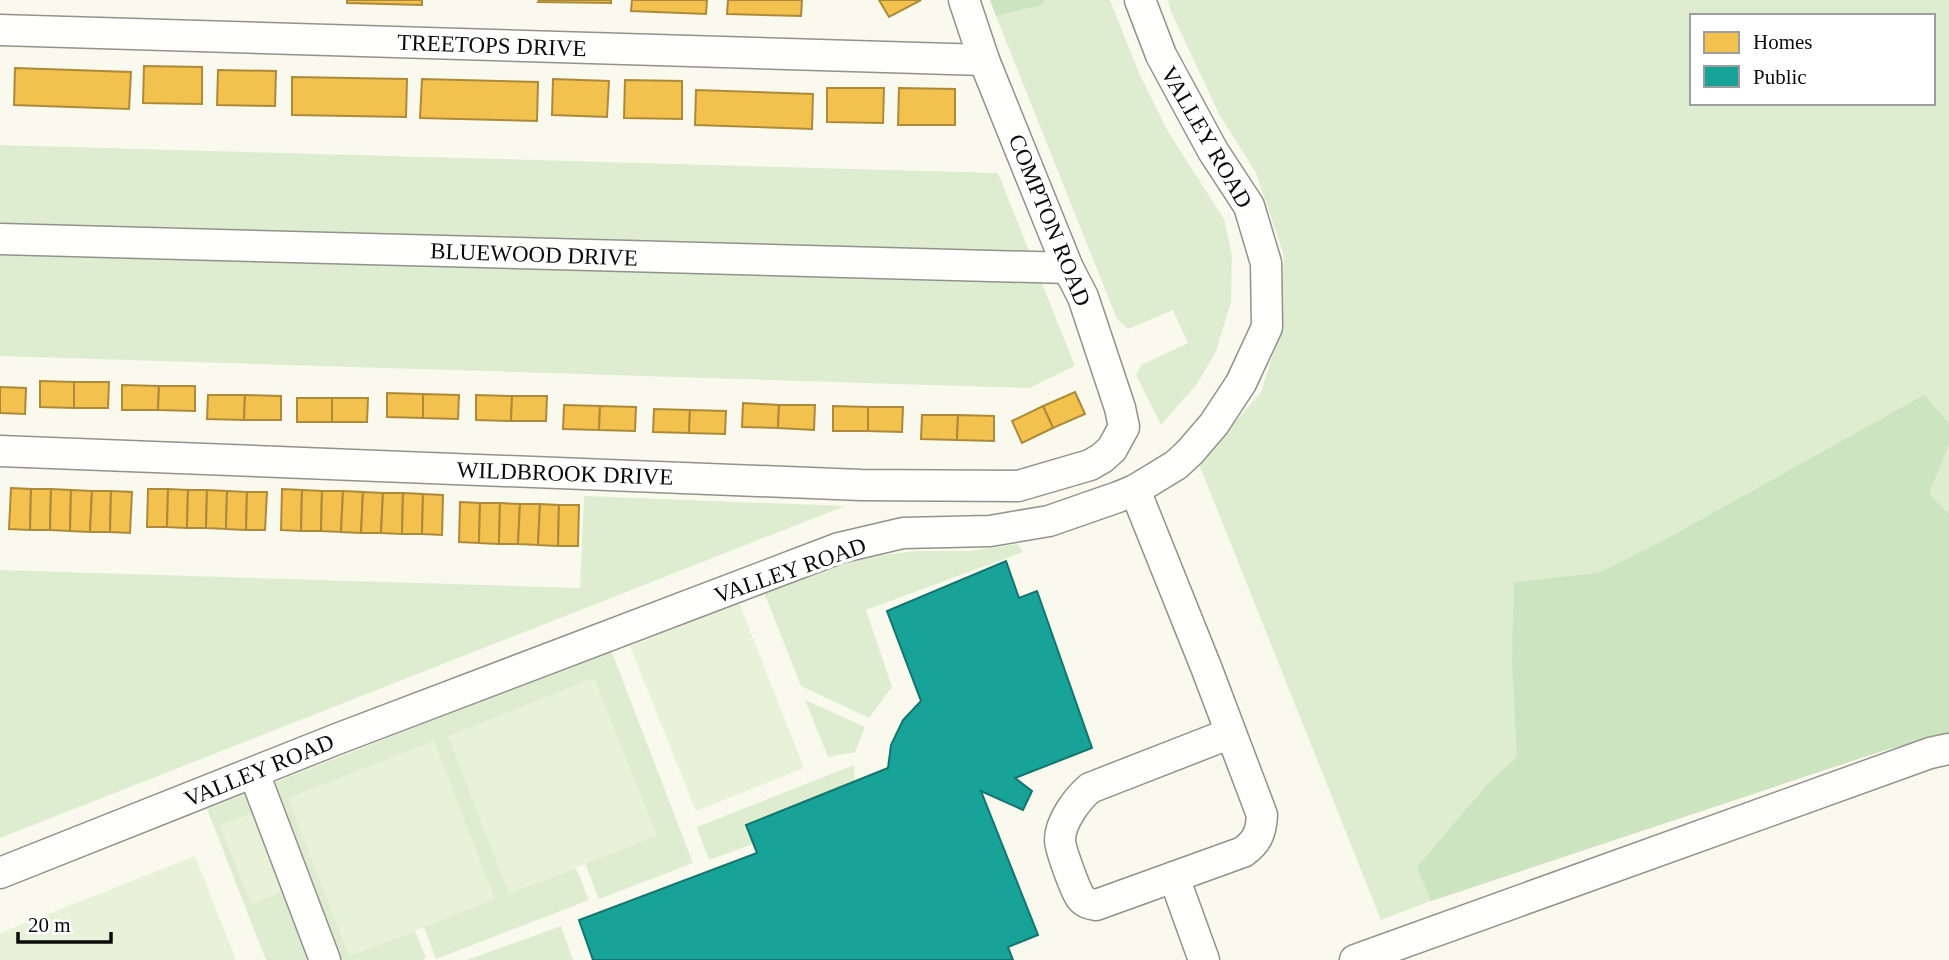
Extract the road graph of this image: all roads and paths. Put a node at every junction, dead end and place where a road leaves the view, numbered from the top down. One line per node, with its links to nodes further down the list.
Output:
1 (964, 0): 4 (street, COMPTON ROAD)
2 (1140, 0): 9 (street, VALLEY ROAD)
3 (0, 30): 4 (street, TREETOPS DRIVE)
4 (984, 60): 6 (street, COMPTON ROAD)
5 (0, 239): 6 (street, BLUEWOOD DRIVE)
6 (1068, 268): 7 (street, COMPTON ROAD)
7 (1118, 441): 8 (street, WILDBROOK DRIVE)
8 (0, 451)
9 (1135, 490): 10 (street); 12 (street, VALLEY ROAD)
10 (1231, 733): 14 (street); 14 (street)
11 (1949, 749): 17 (street)
12 (254, 773): 13 (street, VALLEY ROAD); 15 (street)
13 (0, 873)
14 (1174, 877): 16 (street)
15 (324, 960)
16 (1204, 960)
17 (1354, 960)

